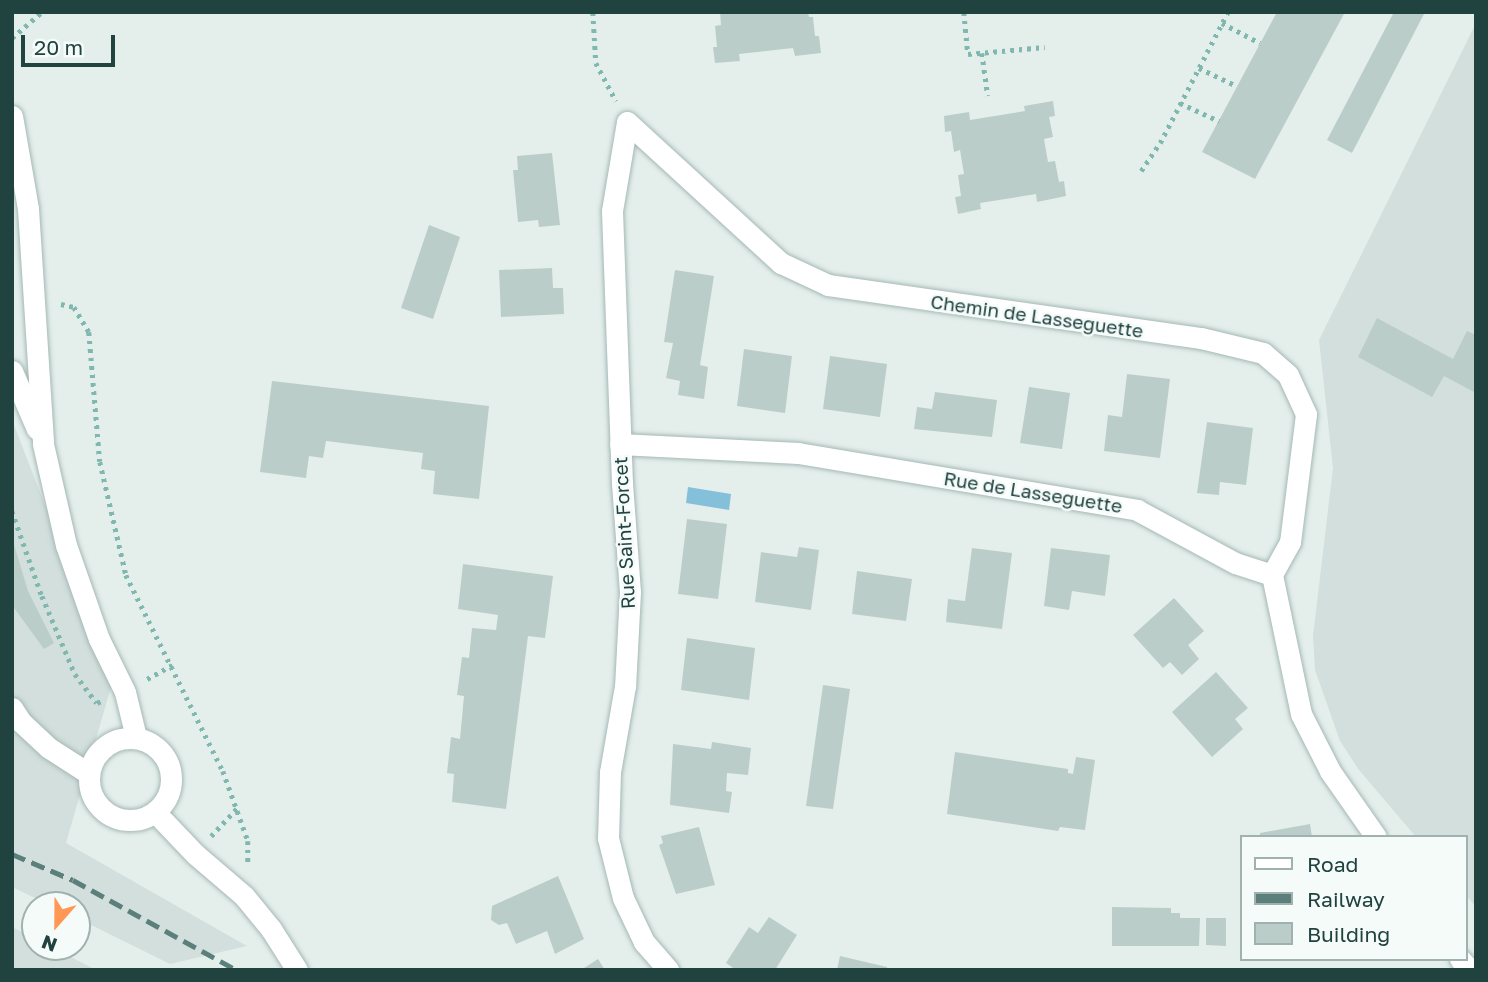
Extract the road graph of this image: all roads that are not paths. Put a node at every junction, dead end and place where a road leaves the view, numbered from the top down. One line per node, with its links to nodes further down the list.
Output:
1 (627, 122): 5 (street, Rue Saint-Forcet); 6 (street, Chemin de Lasseguette)
2 (13, 126): 4 (street)
3 (12, 371): 4 (street)
4 (43, 444): 8 (street)
5 (620, 444): 6 (street, Rue de Lasseguette); 13 (street, Rue Saint-Forcet)
6 (1272, 575): 11 (street)
7 (12, 708): 9 (street)
8 (136, 737): 9 (street); 10 (street)
9 (88, 774): 10 (street)
10 (155, 813): 12 (street)
11 (1375, 835)
12 (298, 970)
13 (668, 970)

